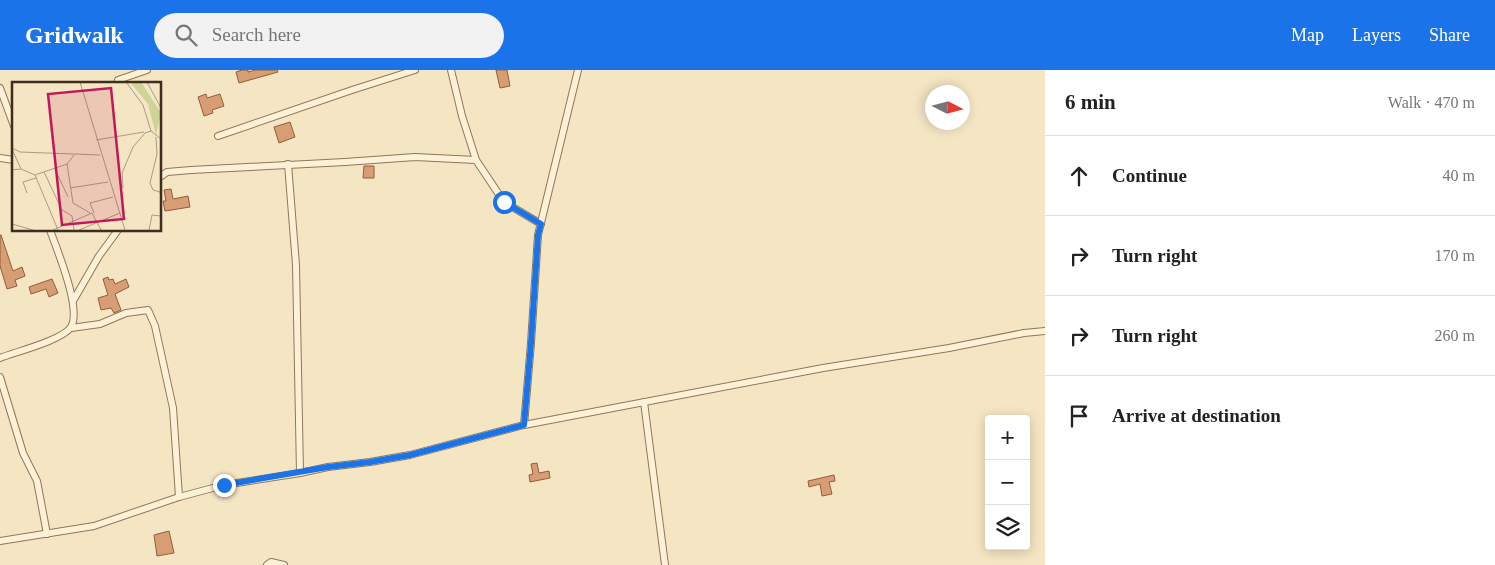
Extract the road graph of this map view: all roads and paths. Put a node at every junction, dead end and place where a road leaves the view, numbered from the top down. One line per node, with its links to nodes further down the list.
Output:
1 (147, 70): 5 (street)
2 (415, 70): 8 (street)
3 (451, 70): 9 (street)
4 (578, 70): 12 (street)
5 (118, 82)
6 (0, 88): 7 (street)
7 (12, 121)
8 (218, 136)
9 (476, 160): 10 (street); 12 (street)
10 (288, 164): 11 (street); 22 (street)
11 (161, 176)
12 (541, 224): 21 (street)
13 (50, 231): 15 (street)
14 (117, 231): 15 (street)
15 (74, 301): 16 (street)
16 (71, 328): 18 (street); 23 (street)
17 (1045, 331): 20 (street)
18 (0, 358)
19 (0, 377): 24 (street)
20 (644, 402): 21 (street); 28 (street)
21 (524, 425): 22 (street)
22 (300, 473): 23 (street)
23 (179, 497): 24 (street)
24 (47, 534): 25 (street)
25 (0, 541)
26 (267, 565): 27 (street)
27 (284, 565)
28 (665, 565)

